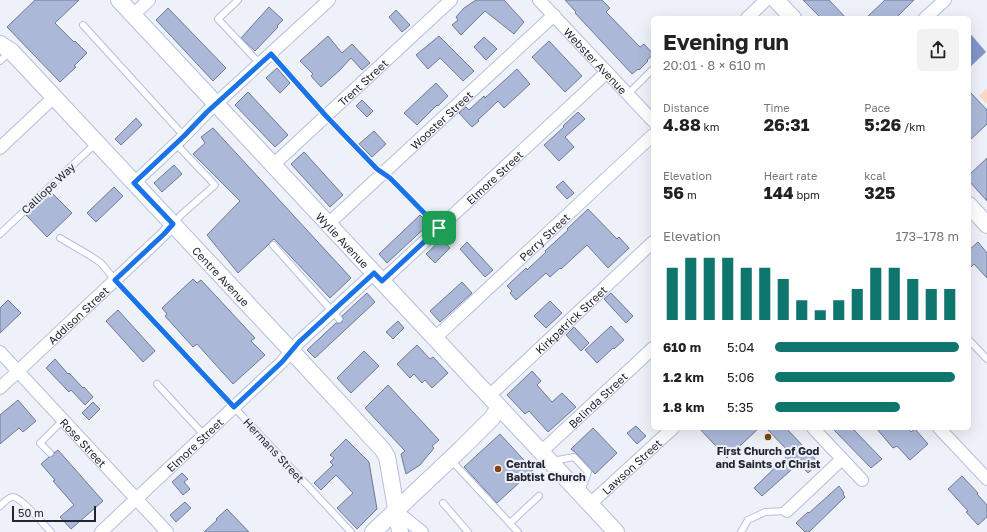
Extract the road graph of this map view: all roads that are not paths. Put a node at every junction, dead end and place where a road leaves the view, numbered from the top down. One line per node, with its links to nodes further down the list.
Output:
1 (119, 0): 10 (street, Wylie Avenue)
2 (149, 0): 10 (street)
3 (238, 0): 18 (lane)
4 (329, 0): 17 (street)
5 (452, 0): 24 (street, Trent Street)
6 (539, 0): 11 (street, Webster Avenue)
7 (766, 0): 12 (street)
8 (776, 0): 13 (street)
9 (945, 0): 14 (street)
10 (133, 15): 23 (street, Wylie Avenue)
11 (554, 15): 19 (street, Webster Avenue); 31 (street, Wooster Street)
12 (749, 16)
13 (791, 16)
14 (927, 16)
15 (83, 25): 27 (lane)
16 (4, 52): 22 (street, Centre Avenue)
17 (271, 54): 18 (street); 24 (lane)
18 (260, 64): 23 (street)
19 (607, 72): 21 (street, Webster Avenue); 37 (street, Elmore Street)
20 (651, 72): 21 (lane)
21 (628, 94): 25 (street, Webster Avenue)
22 (54, 98): 28 (street, Centre Avenue); 29 (street)
23 (216, 104): 27 (street); 30 (street, Wylie Avenue)
24 (326, 116): 30 (street, Trent Street); 31 (lane)
25 (651, 120)
26 (651, 137): 45 (street, Perry Street)
27 (180, 140): 32 (street); 34 (lane)
28 (96, 143): 32 (street, Centre Avenue); 38 (lane, Calliope Way)
29 (0, 147)
30 (273, 165): 35 (street, Wylie Avenue)
31 (384, 173): 35 (street, Wooster Street); 37 (lane)
32 (134, 183): 34 (street, Centre Avenue)
33 (971, 207): 36 (street)
34 (173, 224): 43 (street, Addison Street); 48 (street, Centre Avenue)
35 (328, 224): 42 (street, Wylie Avenue)
36 (987, 225)
37 (439, 228): 42 (street, Elmore Street)
38 (0, 234)
39 (60, 238): 43 (lane, Hermans Street)
40 (651, 244): 54 (street, Kirkpatrick Street)
41 (273, 245): 44 (lane)
42 (378, 277): 44 (street, Elmore Street); 45 (street, Wylie Avenue)
43 (115, 280): 51 (street, Addison Street); 55 (lane, Hermans Street)
44 (336, 315): 48 (street, Elmore Street)
45 (436, 338): 54 (street, Wylie Avenue)
46 (971, 342): 50 (lane)
47 (651, 350): 62 (street, Belinda Street)
48 (291, 351): 55 (street, Elmore Street); 73 (street, Centre Avenue)
49 (0, 352): 51 (street, Rose Street)
50 (987, 359)
51 (18, 371): 53 (street, Addison Street); 56 (street, Rose Street)
52 (157, 384): 60 (lane)
53 (0, 388)
54 (494, 402): 62 (street, Wylie Avenue); 64 (street, Kirkpatrick Street)
55 (234, 407): 60 (street, Elmore Street); 78 (lane, Hermans Street)
56 (63, 420): 61 (lane); 68 (street, Rose Street)
57 (671, 430): 69 (street, Lawson Street)
58 (815, 430): 63 (street)
59 (941, 430): 65 (street)
60 (204, 435): 68 (street, Elmore Street)
61 (50, 453)
62 (546, 457): 69 (street, Wylie Avenue)
63 (842, 459): 66 (street); 72 (street)
64 (450, 460): 73 (street, Kirkpatrick Street); 74 (lane)
65 (987, 479)
66 (862, 480)
67 (539, 496): 74 (lane)
68 (136, 499): 76 (street, Elmore Street); 77 (street, Rose Street)
69 (585, 499): 84 (street, Wylie Avenue)
70 (443, 503): 82 (lane)
71 (0, 506): 75 (lane)
72 (787, 511): 85 (lane)
73 (396, 512): 79 (street, Kirkpatrick Street); 80 (street, Centre Avenue); 81 (street)
74 (510, 523): 83 (lane)
75 (51, 532)
76 (101, 532)
77 (167, 532)
78 (350, 532)
79 (373, 532)
80 (400, 532)
81 (422, 532)
82 (468, 532)
83 (518, 532)
84 (616, 532)
85 (741, 532)

